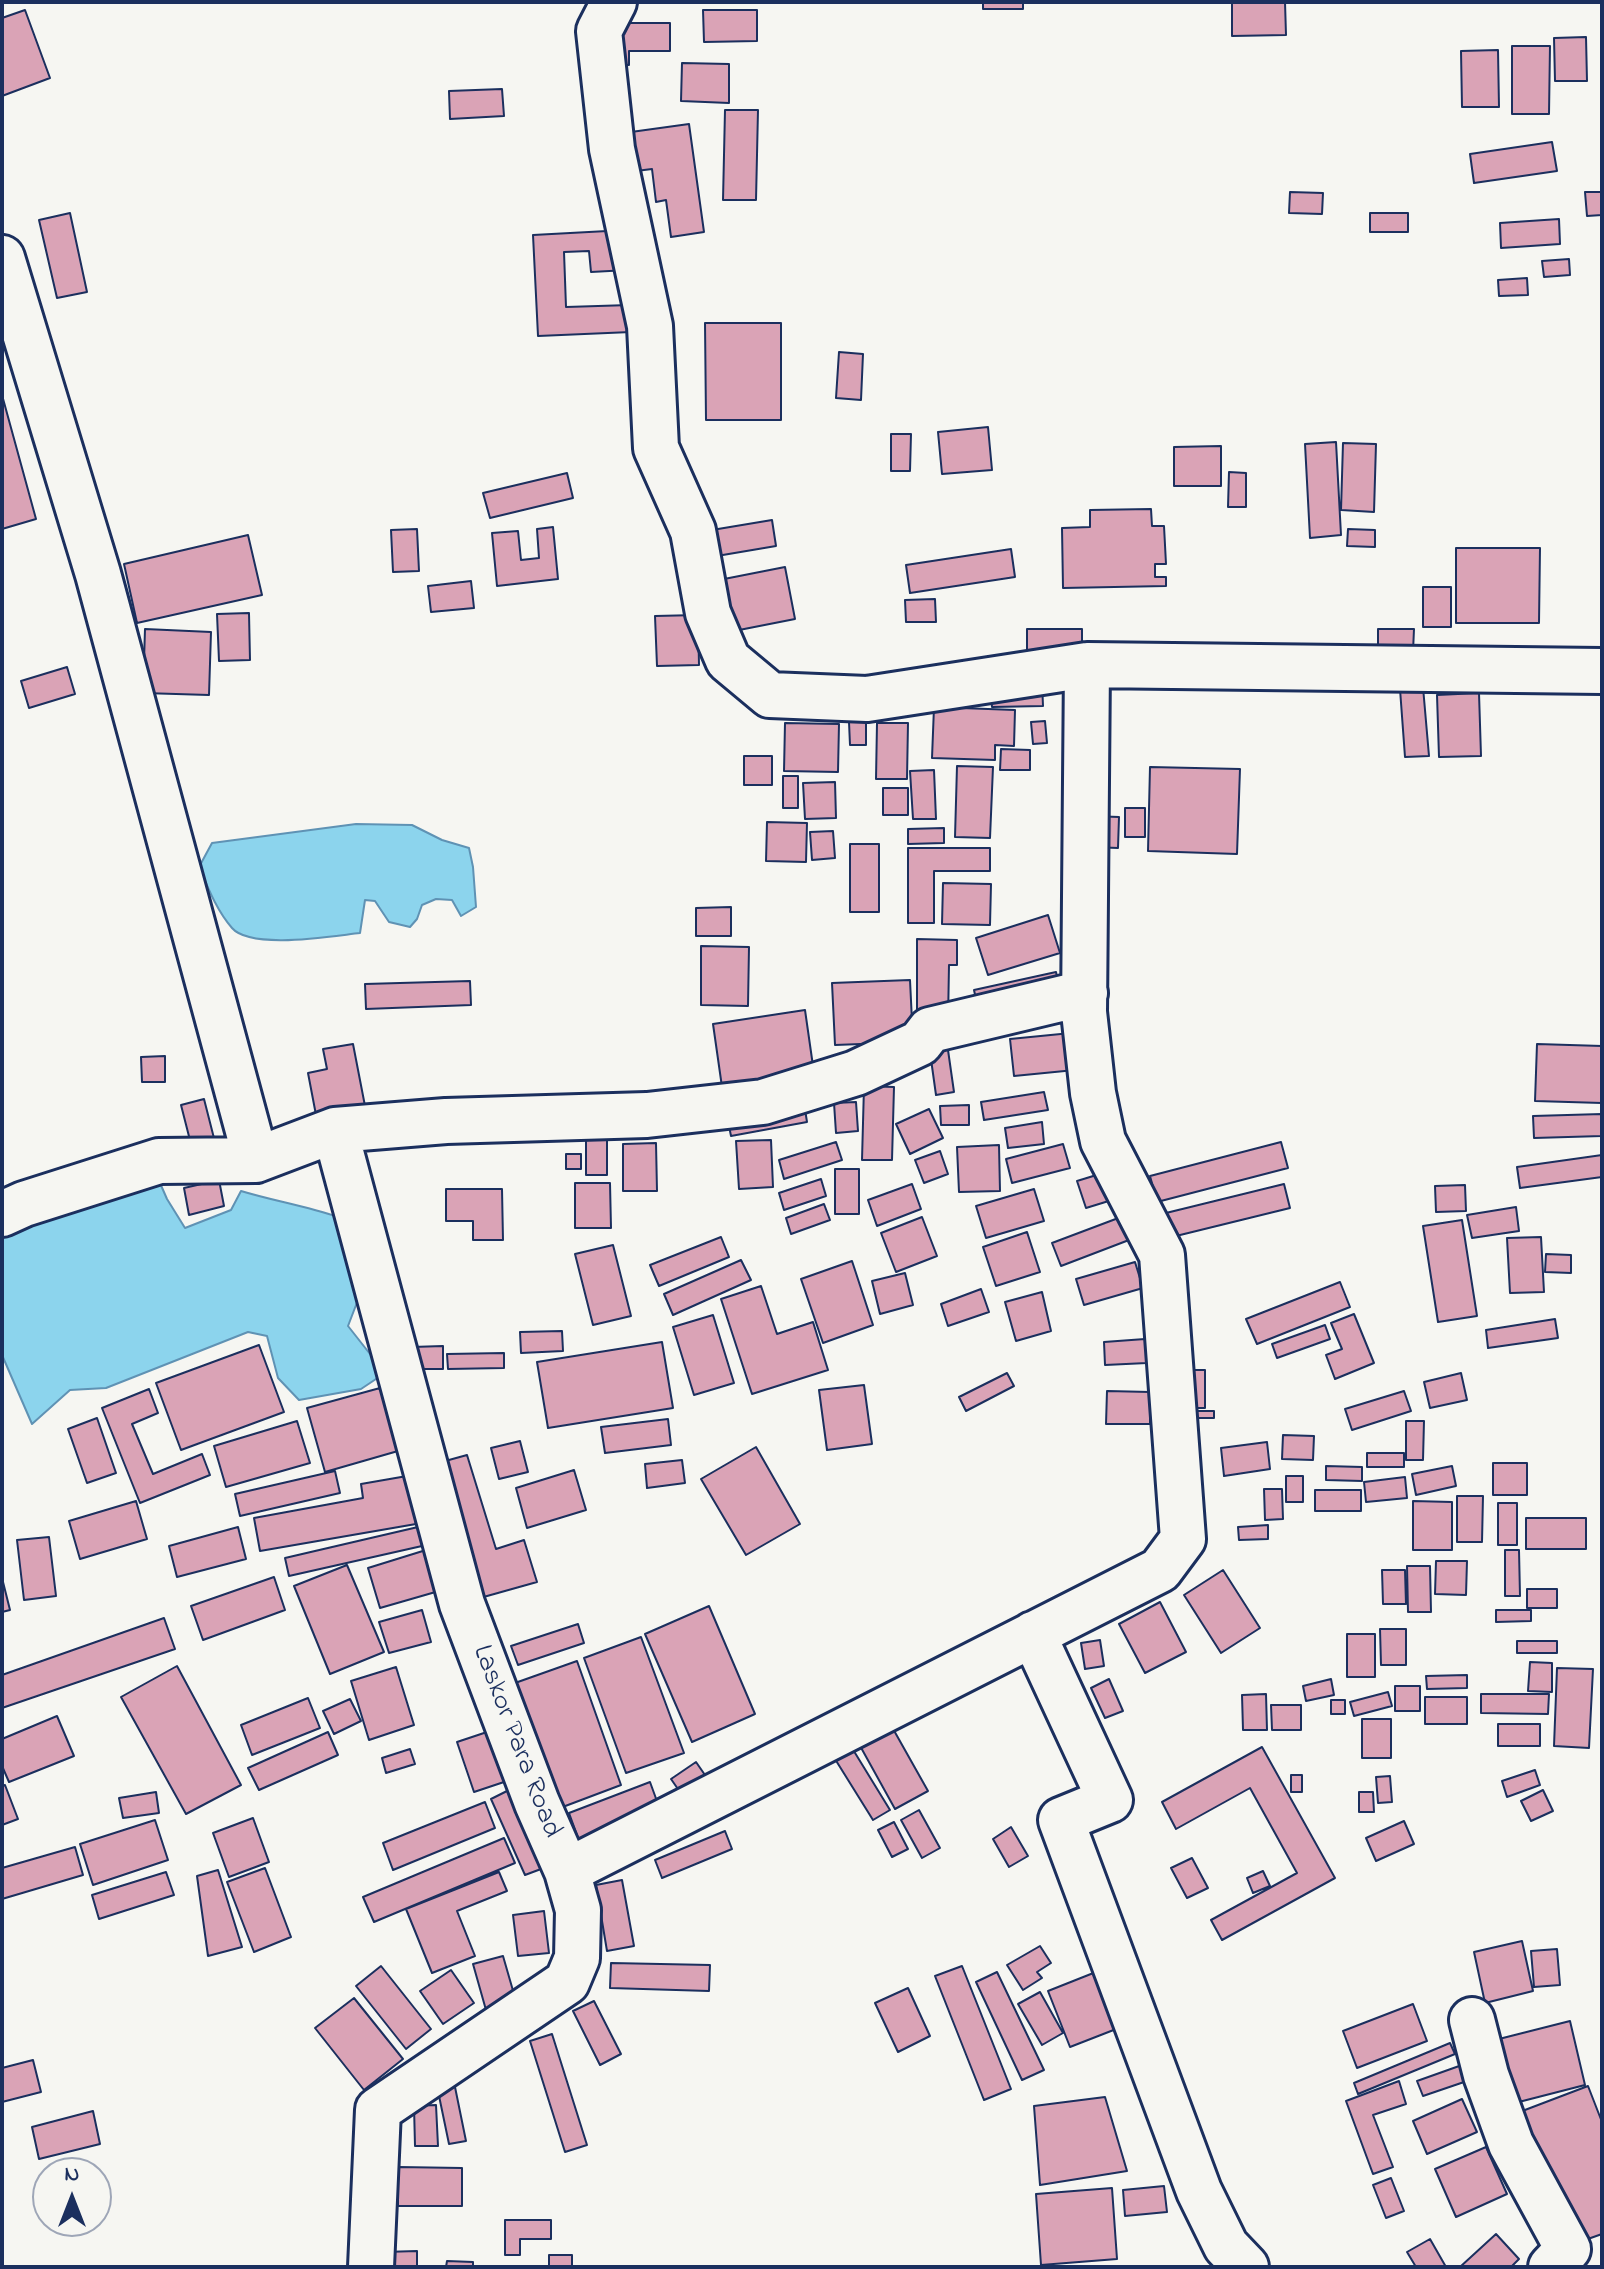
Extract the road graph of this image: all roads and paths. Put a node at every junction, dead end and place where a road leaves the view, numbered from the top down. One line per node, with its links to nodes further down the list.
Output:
1 (614, 2): 3 (street)
2 (2, 258): 7 (street)
3 (1087, 665): 4 (street); 5 (street)
4 (1602, 671)
5 (1085, 993): 6 (street); 9 (street)
6 (335, 1130): 7 (street); 10 (street, Laskor Para Road)
7 (256, 1160): 8 (street)
8 (2, 1214)
9 (1033, 1634): 10 (street); 13 (street)
10 (567, 1871): 12 (street, Laskor Para Road)
11 (1472, 2020): 14 (street)
12 (371, 2267)
13 (1246, 2267)
14 (1551, 2267)

